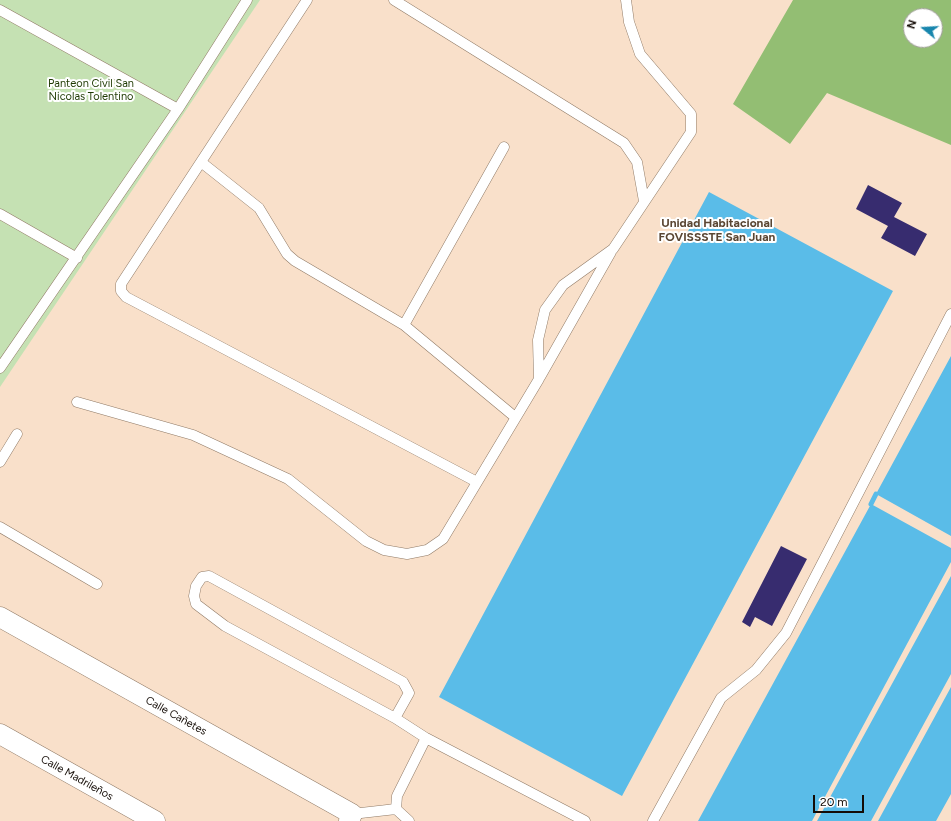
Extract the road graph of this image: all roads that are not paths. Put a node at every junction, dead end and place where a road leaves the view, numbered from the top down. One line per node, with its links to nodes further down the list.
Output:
1 (247, 0): 6 (lane)
2 (307, 0): 8 (lane)
3 (394, 0): 9 (lane)
4 (626, 0): 9 (lane)
5 (0, 10): 6 (lane)
6 (178, 109): 12 (lane)
7 (504, 148): 14 (lane)
8 (201, 162): 14 (lane); 21 (lane)
9 (644, 201): 11 (lane)
10 (0, 214): 12 (lane)
11 (613, 249): 16 (lane); 16 (lane)
12 (77, 258): 15 (lane)
13 (951, 314): 33 (lane)
14 (404, 325): 18 (lane)
15 (0, 368)
16 (539, 379): 18 (lane)
17 (77, 402): 21 (lane)
18 (515, 418): 21 (lane)
19 (17, 434): 20 (lane)
20 (0, 462)
21 (477, 482)
22 (0, 527): 23 (lane)
23 (97, 584)
24 (0, 617): 29 (street, Calle Cañetes)
25 (395, 718): 25 (lane); 27 (lane)
26 (0, 734): 30 (street, Calle Madrileños)
27 (426, 738): 28 (lane); 32 (lane)
28 (396, 809): 29 (lane); 31 (lane)
29 (351, 818)
30 (155, 821)
31 (409, 821)
32 (585, 821)
33 (653, 821)

